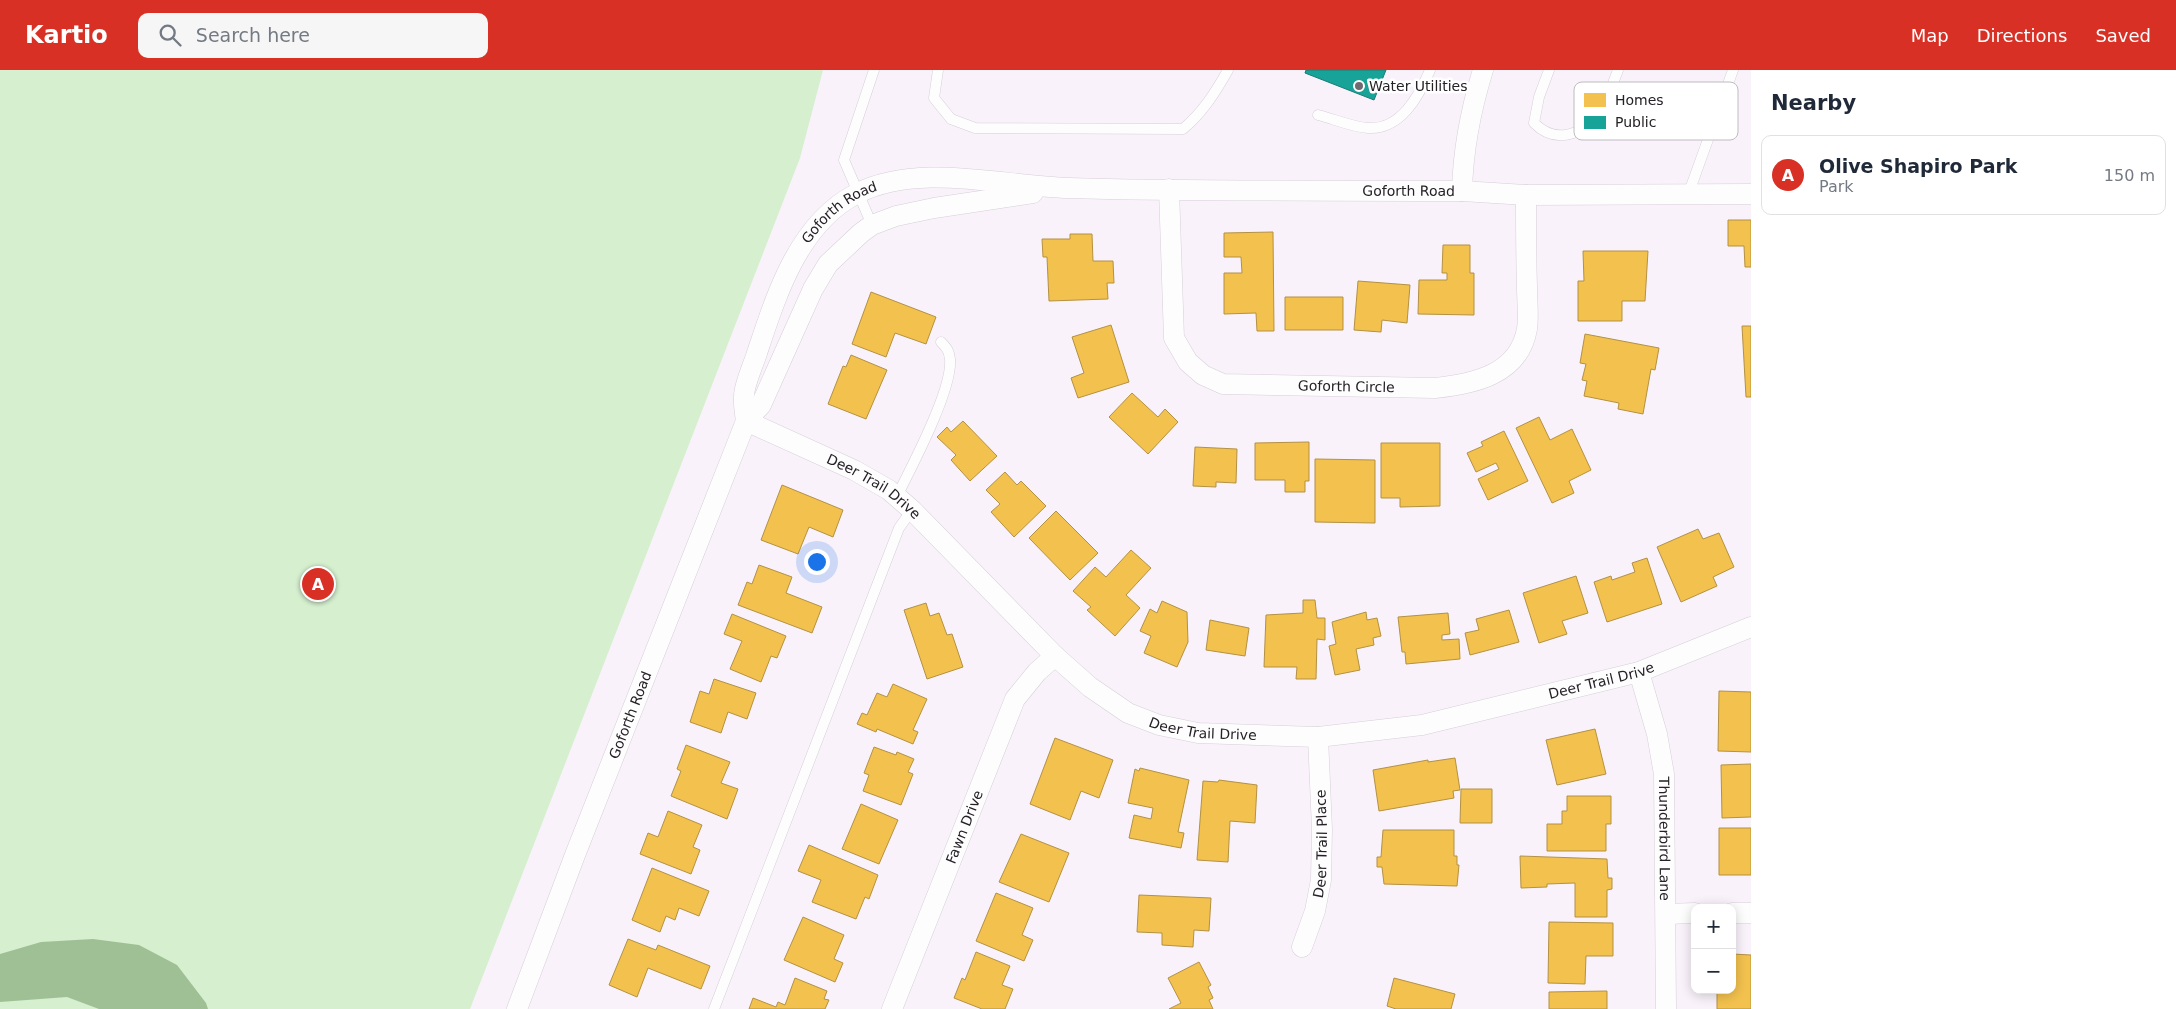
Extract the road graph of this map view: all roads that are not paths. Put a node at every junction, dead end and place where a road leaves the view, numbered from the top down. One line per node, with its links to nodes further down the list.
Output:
1 (874, 70): 17 (lane)
2 (938, 70): 3 (lane)
3 (1228, 70)
4 (1430, 70): 11 (lane)
5 (1483, 70): 16 (street)
6 (1549, 70): 12 (lane)
7 (1618, 70): 9 (lane)
8 (1733, 70): 10 (lane)
9 (1613, 82)
10 (1729, 82)
11 (1318, 115)
12 (1574, 133)
13 (1708, 140): 20 (lane)
14 (1066, 188): 15 (street, Goforth Road); 17 (street, Goforth Road); 21 (street, Goforth Road)
15 (1169, 189): 16 (street, Goforth Road); 18 (street, Goforth Circle)
16 (1462, 191): 18 (street, Goforth Road)
17 (857, 193): 21 (lane); 23 (street, Goforth Road)
18 (1526, 194): 20 (street, Goforth Road)
19 (1751, 194): 20 (street, Goforth Road)
20 (1688, 195)
21 (872, 225): 23 (street, Goforth Road)
22 (941, 342): 24 (lane)
23 (746, 421): 24 (street, Deer Trail Drive); 35 (street, Goforth Road)
24 (897, 496): 25 (street, Deer Trail Drive)
25 (912, 510): 27 (street, Deer Trail Drive); 36 (lane)
26 (1751, 626): 28 (street, Deer Trail Drive)
27 (1055, 656): 29 (street, Deer Trail Drive); 37 (street, Fawn Drive)
28 (1639, 672): 29 (street, Deer Trail Drive); 32 (street, Thunderbird Lane)
29 (1318, 737): 34 (street, Deer Trail Place)
30 (1736, 913): 31 (street)
31 (1751, 913)
32 (1666, 914): 33 (street); 38 (street, Thunderbird Lane)
33 (1691, 914)
34 (1302, 948)
35 (520, 1008)
36 (714, 1009)
37 (892, 1009)
38 (1666, 1009)

